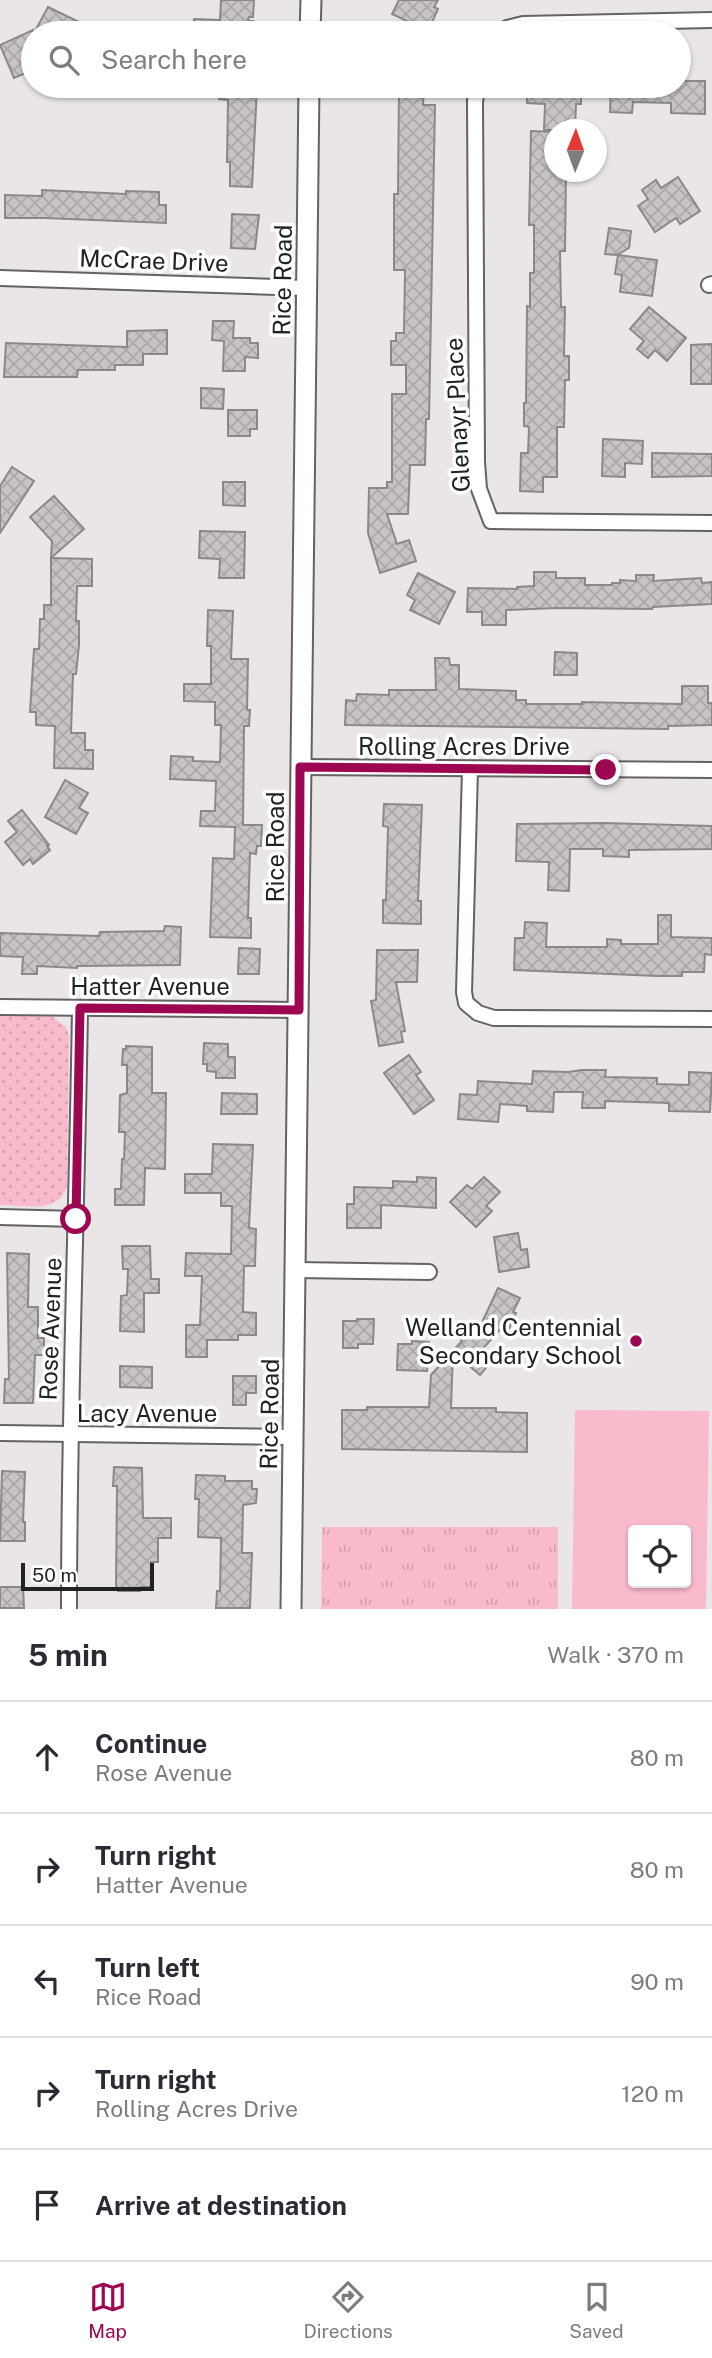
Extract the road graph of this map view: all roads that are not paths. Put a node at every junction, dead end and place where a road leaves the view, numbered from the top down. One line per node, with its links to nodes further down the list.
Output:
1 (311, 0): 3 (main road)
2 (712, 20): 4 (street)
3 (310, 21)
4 (665, 21)
5 (309, 98): 8 (main road, Rice Road)
6 (476, 98): 9 (street, Glenayr Place)
7 (0, 278): 8 (street, McCrae Drive)
8 (306, 288): 10 (main road, Rice Road)
9 (712, 523)
10 (300, 767): 11 (street, Rolling Acres Drive); 15 (main road, Rice Road)
11 (470, 769): 12 (street, Rolling Acres Drive); 16 (street)
12 (712, 770)
13 (0, 1007): 14 (street, Hatter Avenue)
14 (80, 1008): 15 (street, Hatter Avenue); 18 (street, Rose Avenue)
15 (299, 1010): 19 (main road, Rice Road)
16 (712, 1019)
17 (0, 1217): 18 (street)
18 (76, 1219): 22 (street, Rose Avenue)
19 (296, 1270): 20 (street); 23 (main road, Rice Road)
20 (429, 1272)
21 (0, 1433): 22 (street, Lacy Avenue)
22 (69, 1435): 23 (street, Lacy Avenue); 24 (street, Rose Avenue)
23 (293, 1437): 25 (main road, Rice Road)
24 (69, 1609)
25 (291, 1609)

